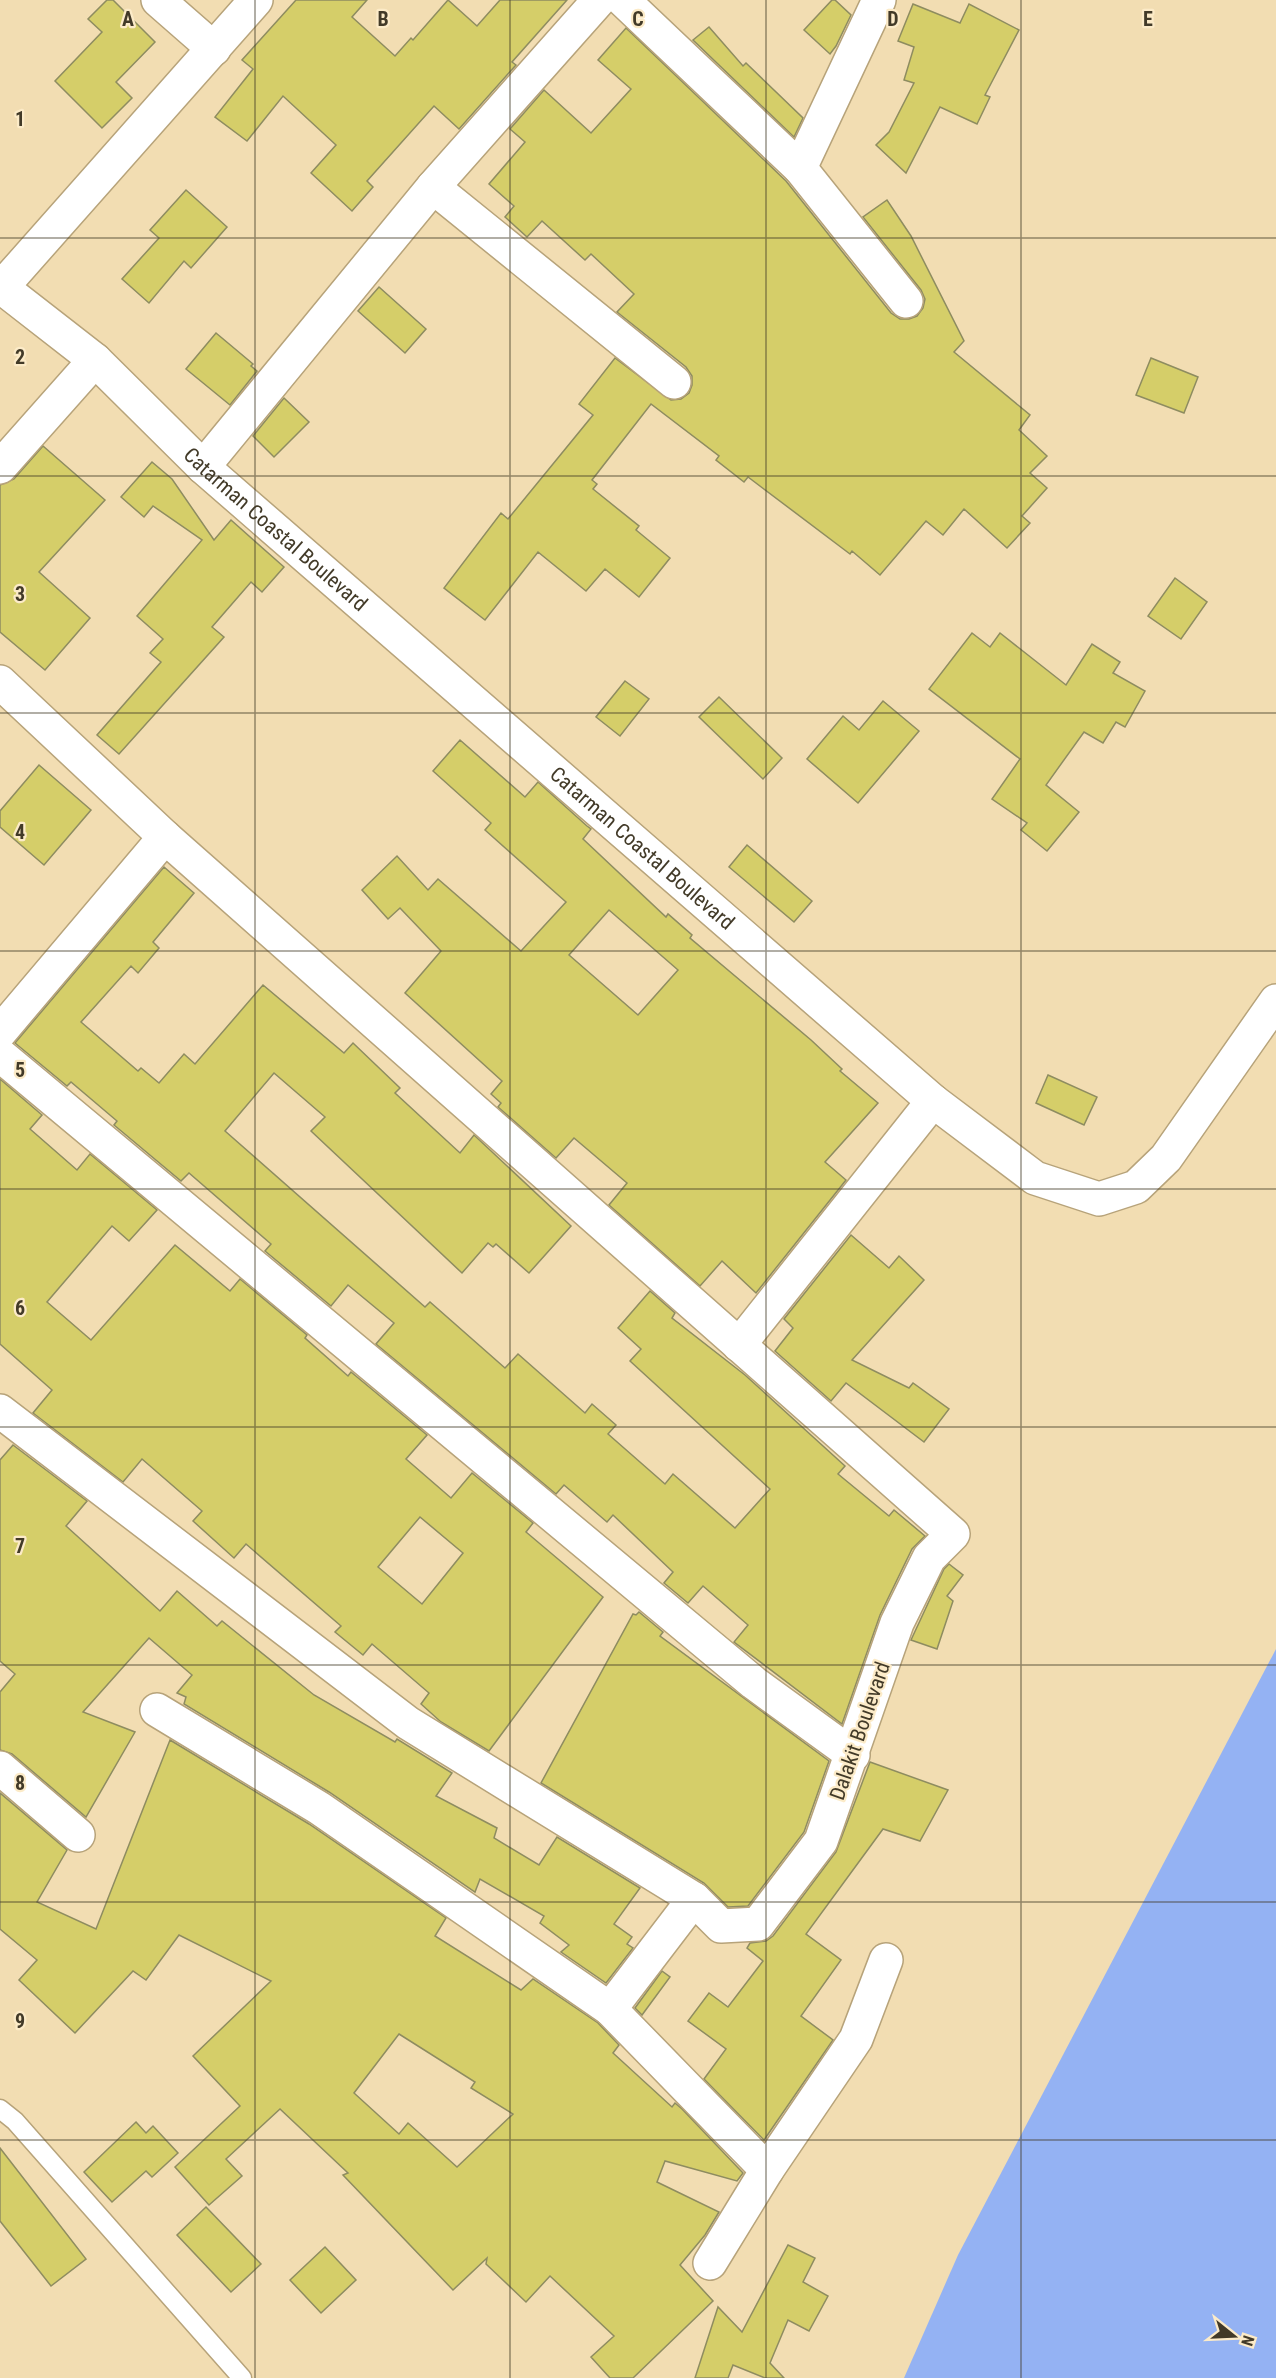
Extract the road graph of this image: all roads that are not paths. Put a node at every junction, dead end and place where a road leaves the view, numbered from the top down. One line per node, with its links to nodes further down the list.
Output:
1 (158, 0): 6 (street)
2 (256, 0): 6 (street)
3 (599, 0): 8 (street)
4 (623, 0): 7 (street)
5 (879, 0): 7 (street)
6 (214, 49): 9 (street)
7 (800, 168): 10 (street)
8 (433, 187): 12 (street); 14 (street)
9 (1, 287): 11 (street, Catarman Coastal Boulevard)
10 (906, 301)
11 (95, 360): 13 (street); 14 (street, Catarman Coastal Boulevard)
12 (674, 382)
13 (0, 466)
14 (203, 467): 20 (street, Catarman Coastal Boulevard)
15 (0, 682): 16 (street)
16 (165, 837): 18 (street); 21 (street)
17 (1276, 1001): 20 (street, Catarman Coastal Boulevard)
18 (0, 1032)
19 (0, 1055): 24 (street)
20 (933, 1101): 21 (street)
21 (739, 1345): 24 (street, Dalakit Boulevard)
22 (0, 1411): 27 (street)
23 (157, 1710): 29 (street)
24 (853, 1755): 27 (street, Dalakit Boulevard)
25 (0, 1768): 26 (street)
26 (78, 1835)
27 (694, 1899): 29 (street)
28 (886, 1960): 31 (street)
29 (610, 2009): 31 (street)
30 (0, 2109): 33 (lane)
31 (767, 2170): 32 (street)
32 (710, 2263)
33 (242, 2378)

